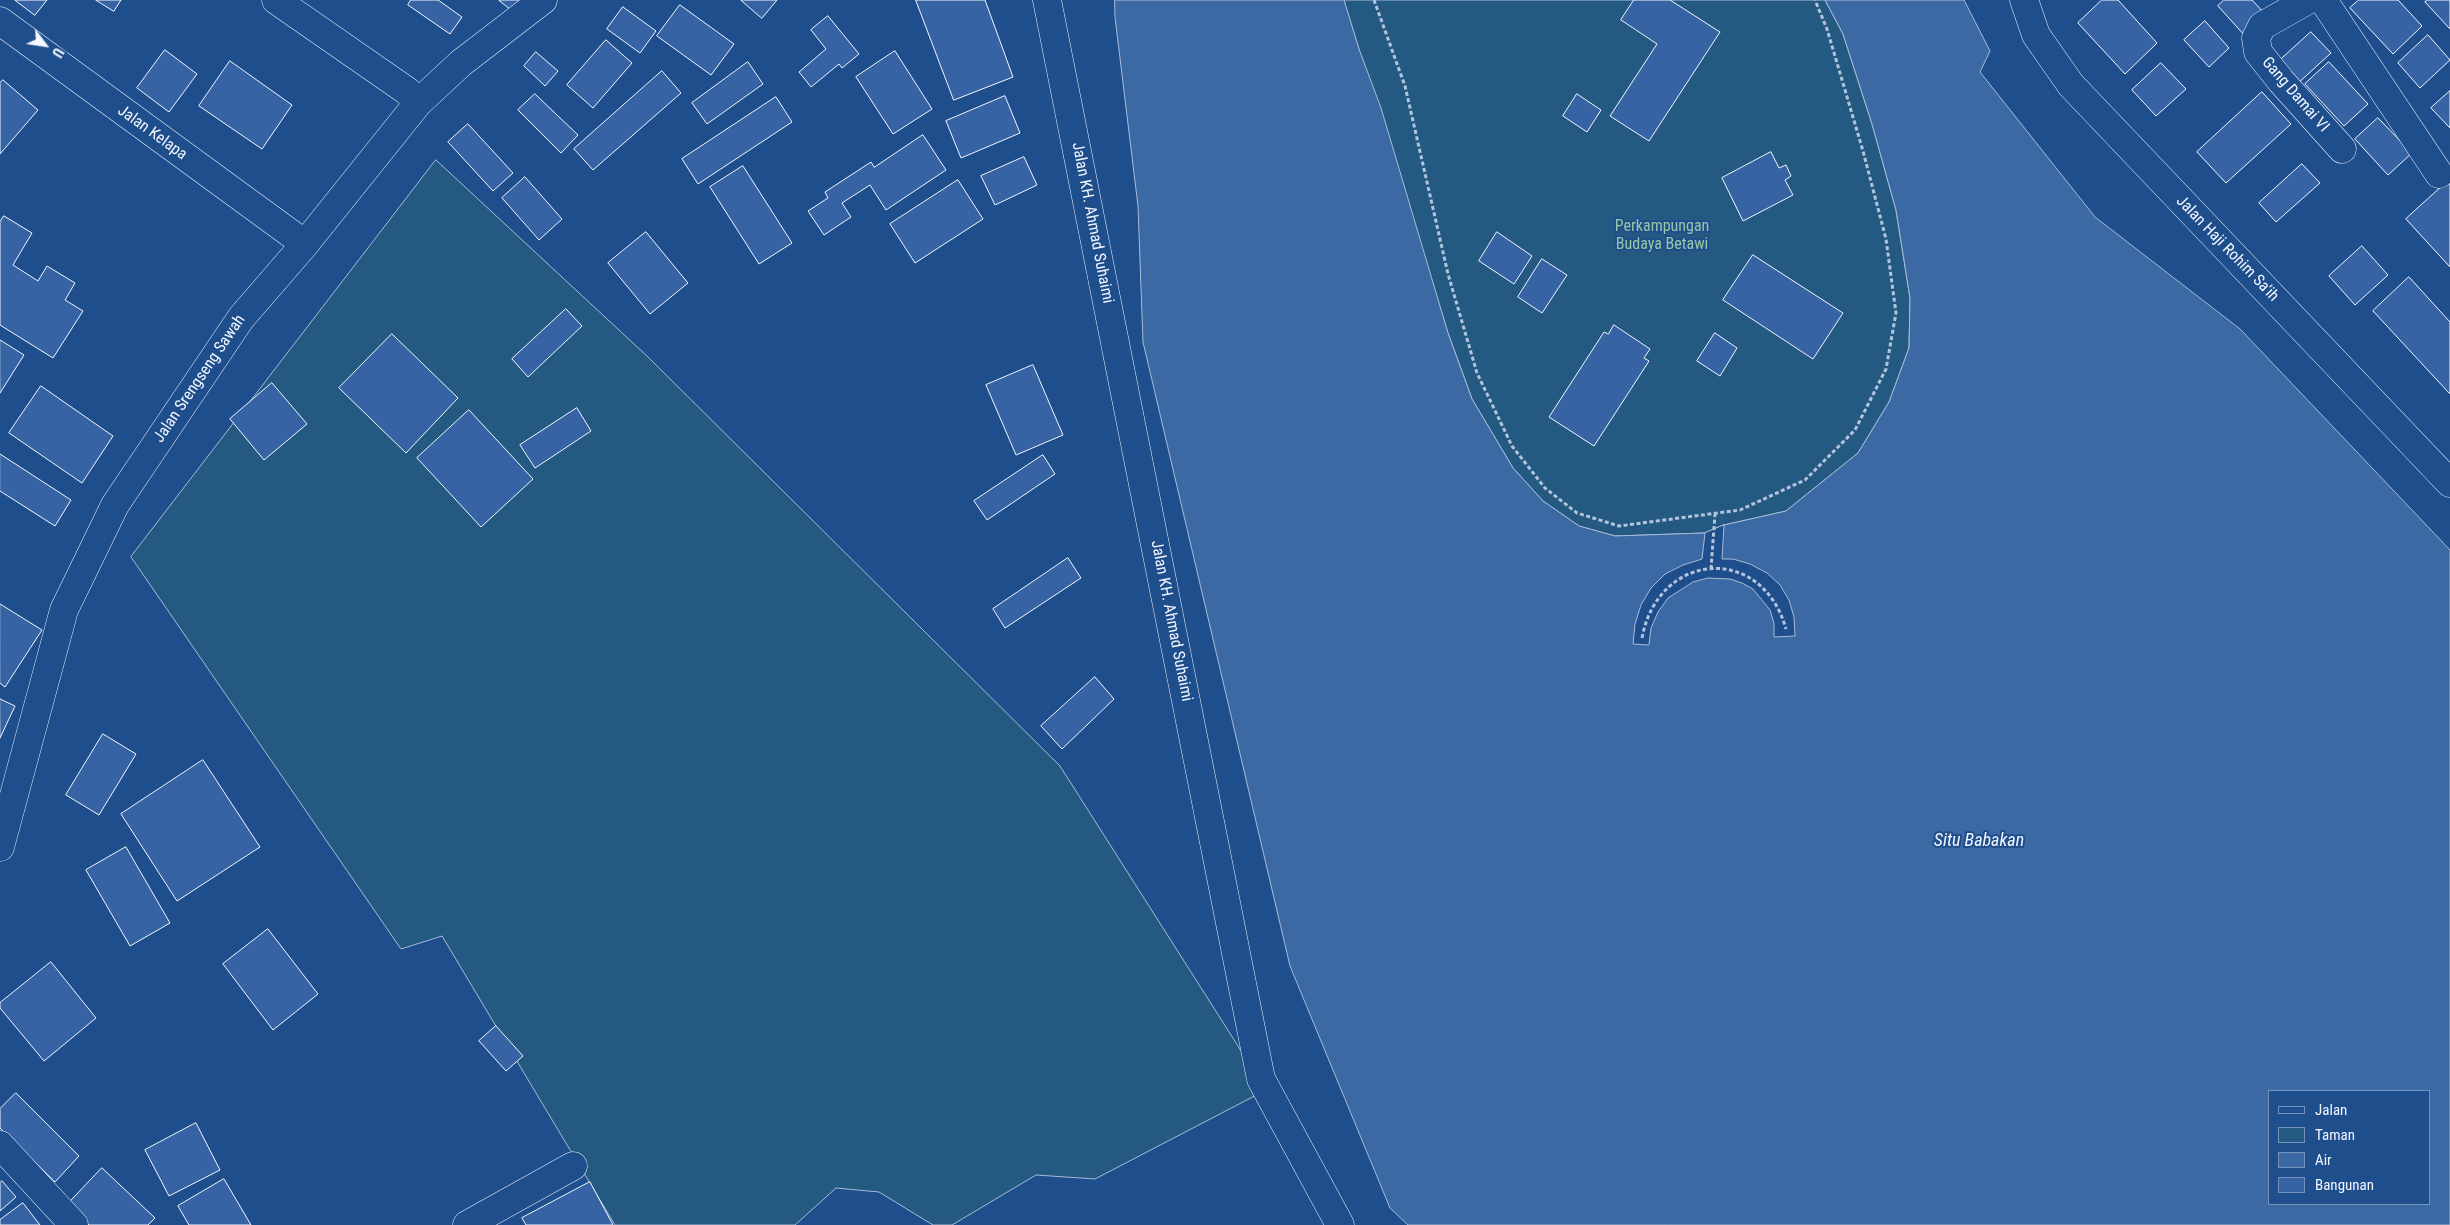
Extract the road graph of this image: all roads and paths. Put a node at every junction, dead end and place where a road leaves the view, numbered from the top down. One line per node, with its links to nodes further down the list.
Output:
1 (276, 0): 10 (street)
2 (543, 0): 10 (street, Jalan Srengseng Sawah)
3 (1048, 0): 24 (street, Jalan KH. Ahmad Suhaimi)
4 (1374, 0): 15 (path)
5 (1815, 0): 15 (path)
6 (2024, 0): 14 (street, Jalan Haji Rohim Sa'ih)
7 (2308, 0): 11 (street, Gang Damai VI)
8 (2323, 0): 12 (street)
9 (0, 21): 13 (street, Jalan Kelapa)
10 (403, 90): 13 (street, Jalan Srengseng Sawah)
11 (2342, 149)
12 (2439, 174)
13 (293, 236): 19 (street, Jalan Srengseng Sawah)
14 (2450, 484)
15 (1715, 514): 16 (path)
16 (1711, 568): 17 (path); 18 (path)
17 (1786, 629)
18 (1642, 638)
19 (0, 847)
20 (0, 1145): 22 (street)
21 (572, 1166): 23 (street)
22 (74, 1225)
23 (467, 1225)
24 (1340, 1225)

